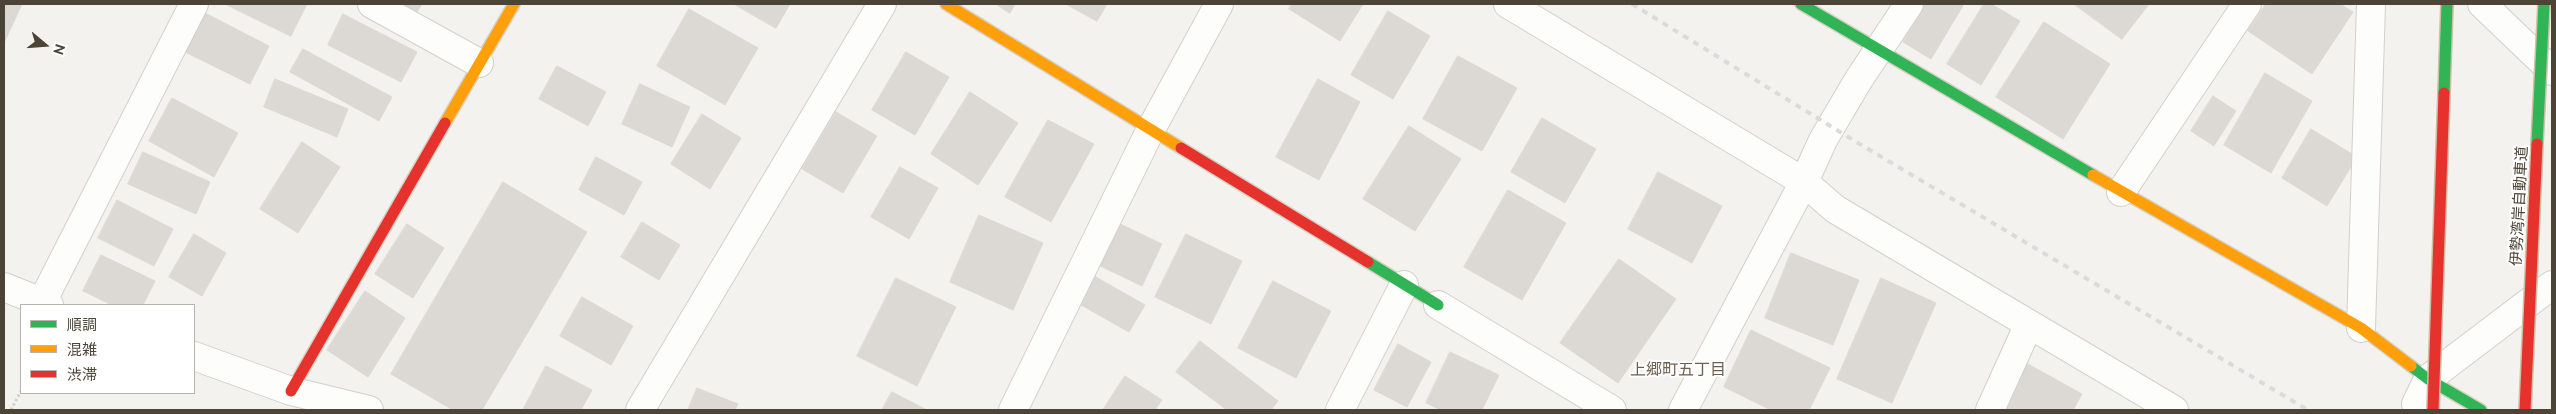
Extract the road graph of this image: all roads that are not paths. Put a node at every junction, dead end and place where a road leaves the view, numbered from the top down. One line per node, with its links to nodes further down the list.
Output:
1 (194, 4): 24 (street)
2 (372, 4): 16 (street)
3 (514, 4): 16 (main road)
4 (882, 4): 33 (street)
5 (946, 4): 18 (main road)
6 (1219, 4): 18 (street)
7 (1508, 4): 19 (street)
8 (1801, 4): 15 (main road)
9 (1908, 4): 15 (street)
10 (2247, 4): 20 (street)
11 (2371, 4): 27 (street)
12 (2447, 4): 31 (main road, bridge)
13 (2482, 4): 17 (street)
14 (2544, 4): 41 (main road, 伊勢湾岸自動車道, bridge)
15 (1879, 51): 19 (street); 20 (main road)
16 (478, 63): 30 (main road)
17 (2552, 71)
18 (1151, 129): 21 (main road); 34 (street)
19 (1804, 182): 26 (street); 37 (street)
20 (2121, 192): 27 (main road)
21 (1404, 285): 25 (main road); 35 (street)
22 (2552, 285): 29 (street)
23 (4, 287): 24 (street)
24 (46, 304)
25 (1438, 305): 36 (street)
26 (2029, 324): 38 (street); 39 (street)
27 (2361, 328): 29 (main road)
28 (195, 356): 30 (street)
29 (2428, 379): 31 (street); 40 (main road)
30 (291, 391): 32 (street)
31 (2425, 407)
32 (369, 410)
33 (640, 410)
34 (1013, 410)
35 (1340, 410)
36 (1612, 410)
37 (1683, 410)
38 (1990, 410)
39 (2174, 410)
40 (2481, 410)
41 (2525, 410)

